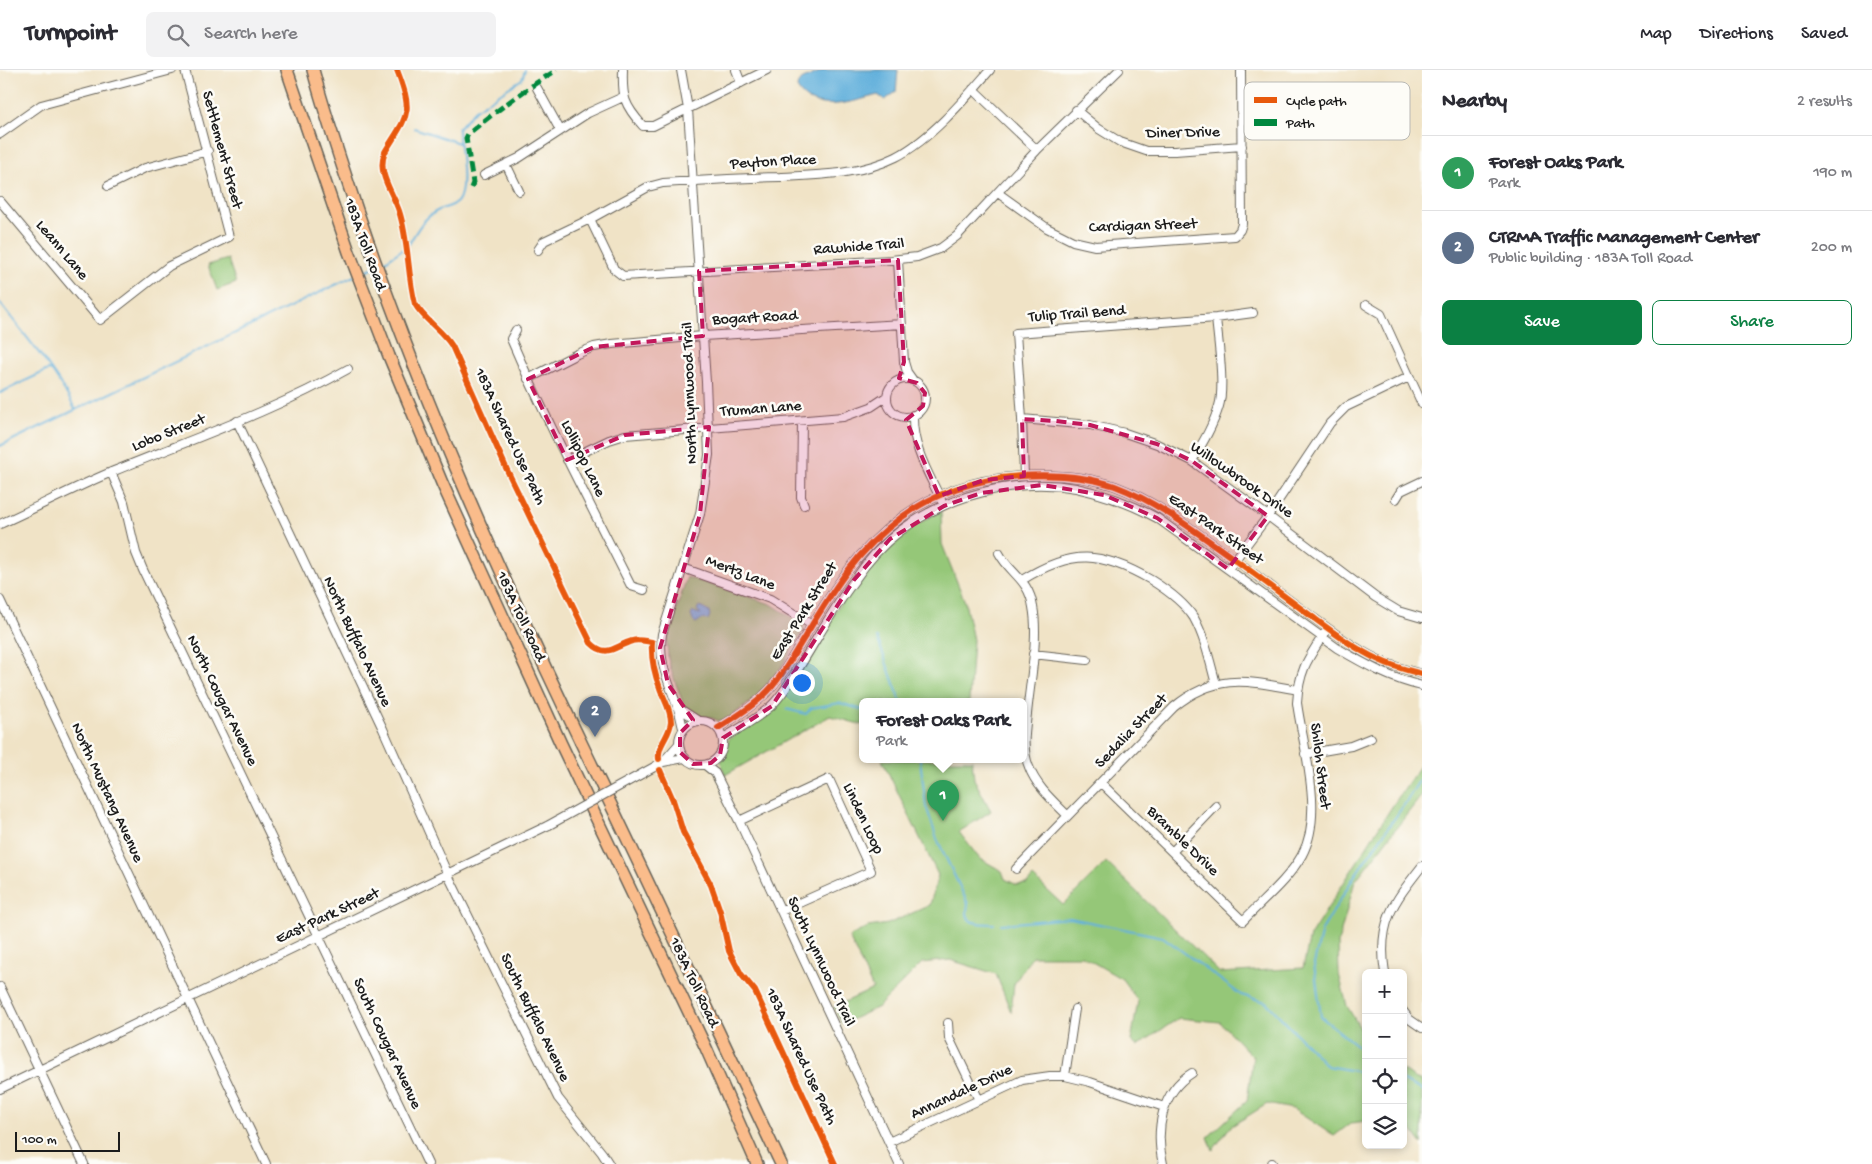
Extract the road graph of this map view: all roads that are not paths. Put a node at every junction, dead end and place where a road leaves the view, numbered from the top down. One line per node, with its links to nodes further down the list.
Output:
1 (172, 70): 19 (street)
2 (185, 70): 22 (street, Settlement Street)
3 (287, 70): 130 (highway, 183A Toll Road)
4 (313, 70): 131 (highway, 183A Toll Road)
5 (623, 70): 15 (street)
6 (681, 70): 16 (street, North Lynnwood Trail)
7 (736, 70): 12 (street)
8 (767, 70): 12 (street)
9 (990, 70): 14 (street, Peyton Place)
10 (1119, 70): 17 (street, Rawhide Trail)
11 (1241, 70): 20 (street)
12 (741, 83): 16 (street)
13 (538, 88): 18 (street)
14 (973, 89): 21 (street); 25 (street, Peyton Place)
15 (623, 97): 16 (street); 18 (street)
16 (688, 109): 25 (street, North Lynnwood Trail)
17 (1076, 110): 20 (street, Diner Drive); 21 (street, Rawhide Trail)
18 (560, 130): 23 (street)
19 (0, 134)
20 (1242, 146): 28 (street, Cardigan Street)
21 (1037, 150): 28 (street, Rawhide Trail)
22 (208, 151): 26 (street); 37 (street, Settlement Street)
23 (506, 164): 24 (street); 27 (street)
24 (484, 175)
25 (693, 181): 30 (street, Peyton Place); 33 (street, North Lynnwood Trail)
26 (108, 186)
27 (519, 191)
28 (998, 193): 32 (street, Rawhide Trail)
29 (0, 201): 37 (street, Leann Lane)
30 (590, 219): 31 (street, Peyton Place); 33 (street, Rawhide Trail)
31 (538, 250)
32 (898, 260): 33 (street, Rawhide Trail); 38 (street)
33 (699, 271): 40 (street, North Lynnwood Trail)
34 (1366, 305): 43 (street)
35 (1253, 313): 36 (street, Tulip Trail Bend)
36 (1216, 318): 53 (street, Tulip Trail Bend); 59 (street)
37 (100, 320)
38 (902, 324): 40 (street, Bogart Road); 41 (street)
39 (516, 330): 44 (street, Lollipop Lane)
40 (703, 336): 44 (street, Bogart Road); 56 (street, North Lynnwood Trail)
41 (904, 362): 45 (street); 46 (street)
42 (348, 369): 54 (street, Lobo Street)
43 (1409, 378): 48 (street); 67 (street)
44 (528, 379): 58 (street, Lollipop Lane)
45 (912, 379): 46 (street); 51 (street)
46 (894, 382): 47 (street)
47 (886, 397): 49 (street, Truman Lane); 50 (street)
48 (1422, 404)
49 (871, 407): 50 (street, Truman Lane); 55 (street, Truman Lane)
50 (889, 408): 52 (street)
51 (914, 415): 52 (street); 57 (street)
52 (903, 417): 57 (street)
53 (1022, 419): 59 (street, Willowbrook Drive); 61 (street, Tulip Trail Bend)
54 (237, 421): 60 (street, Lobo Street); 108 (street, North Buffalo Avenue)
55 (802, 421): 56 (street, Truman Lane); 65 (street)
56 (709, 427): 58 (street, Truman Lane); 71 (street, North Lynnwood Trail)
57 (913, 430): 63 (street)
58 (567, 460): 74 (street, Lollipop Lane)
59 (1192, 461): 67 (street, Willowbrook Drive)
60 (111, 472): 68 (street, Lobo Street); 111 (street, North Cougar Avenue)
61 (1024, 476): 63 (street, East Park Street); 70 (street, East Park Street)
62 (1422, 481): 64 (street)
63 (939, 496): 66 (street); 77 (street, East Park Street)
64 (1396, 499)
65 (804, 505)
66 (944, 506): 72 (street, East Park Street); 91 (street, East Park Street)
67 (1268, 516): 70 (street); 76 (street, Willowbrook Drive)
68 (0, 524)
69 (999, 553): 73 (street)
70 (1235, 560): 72 (street); 78 (street, East Park Street)
71 (683, 568): 77 (street, Mertz Lane); 86 (street, North Lynnwood Trail)
72 (1228, 569): 79 (street, East Park Street)
73 (1022, 580): 80 (street); 83 (street)
74 (644, 590)
75 (0, 600): 114 (street, North Mustang Avenue)
76 (1422, 618)
77 (812, 625): 90 (street, East Park Street)
78 (1327, 628): 79 (street, Shiloh Street); 82 (street, East Park Street)
79 (1321, 638): 84 (street, East Park Street); 85 (street, Shiloh Street)
80 (1033, 654): 81 (street); 87 (street)
81 (1087, 660)
82 (1422, 674)
83 (1216, 684): 85 (street, Sedalia Street); 101 (street, Sedalia Street)
84 (1422, 686)
85 (1298, 690): 94 (street, Shiloh Street)
86 (677, 707): 88 (street); 89 (street, North Lynnwood Trail)
87 (1027, 712)
88 (697, 720): 89 (street); 90 (street)
89 (683, 728): 93 (street)
90 (718, 728): 91 (street)
91 (723, 738): 96 (street)
92 (1371, 738): 94 (street)
93 (678, 745): 95 (street); 98 (street, East Park Street)
94 (1306, 754): 110 (street, Shiloh Street)
95 (684, 758): 98 (street, East Park Street); 99 (street)
96 (716, 759): 99 (street); 100 (street)
97 (1027, 762): 103 (street)
98 (659, 764): 108 (street, East Park Street, bridge)
99 (705, 765): 100 (street, South Lynnwood Trail)
100 (715, 773): 104 (street, South Lynnwood Trail)
101 (1101, 783): 103 (street, Sedalia Street); 105 (street, Bramble Drive)
102 (1216, 806): 105 (street)
103 (1067, 815): 107 (street, Sedalia Street)
104 (739, 820): 109 (street, South Lynnwood Trail); 109 (street, Linden Loop)
105 (1173, 851): 110 (street, Bramble Drive)
106 (1422, 866): 112 (street)
107 (1016, 869)
108 (448, 875): 111 (street, East Park Street); 129 (street, South Buffalo Avenue)
109 (781, 911): 125 (street, South Lynnwood Trail)
110 (1244, 921)
111 (319, 936): 114 (street, East Park Street); 128 (street, South Cougar Avenue)
112 (1384, 969)
113 (0, 987): 119 (street)
114 (187, 998): 119 (street, East Park Street); 127 (street, North Mustang Avenue)
115 (1075, 1009): 121 (street)
116 (1405, 1014): 118 (street)
117 (948, 1023): 123 (street)
118 (1422, 1028)
119 (39, 1069): 122 (street, East Park Street); 126 (street)
120 (1192, 1073): 124 (street)
121 (1065, 1076): 123 (street, Annandale Drive); 124 (street, Annandale Drive)
122 (0, 1088)
123 (979, 1100): 125 (street, Annandale Drive)
124 (1164, 1107): 133 (street)
125 (889, 1142): 132 (street, South Lynnwood Trail)
126 (84, 1164)
127 (266, 1164)
128 (428, 1164)
129 (609, 1164)
130 (757, 1164)
131 (781, 1164)
132 (899, 1164)
133 (1163, 1164)

